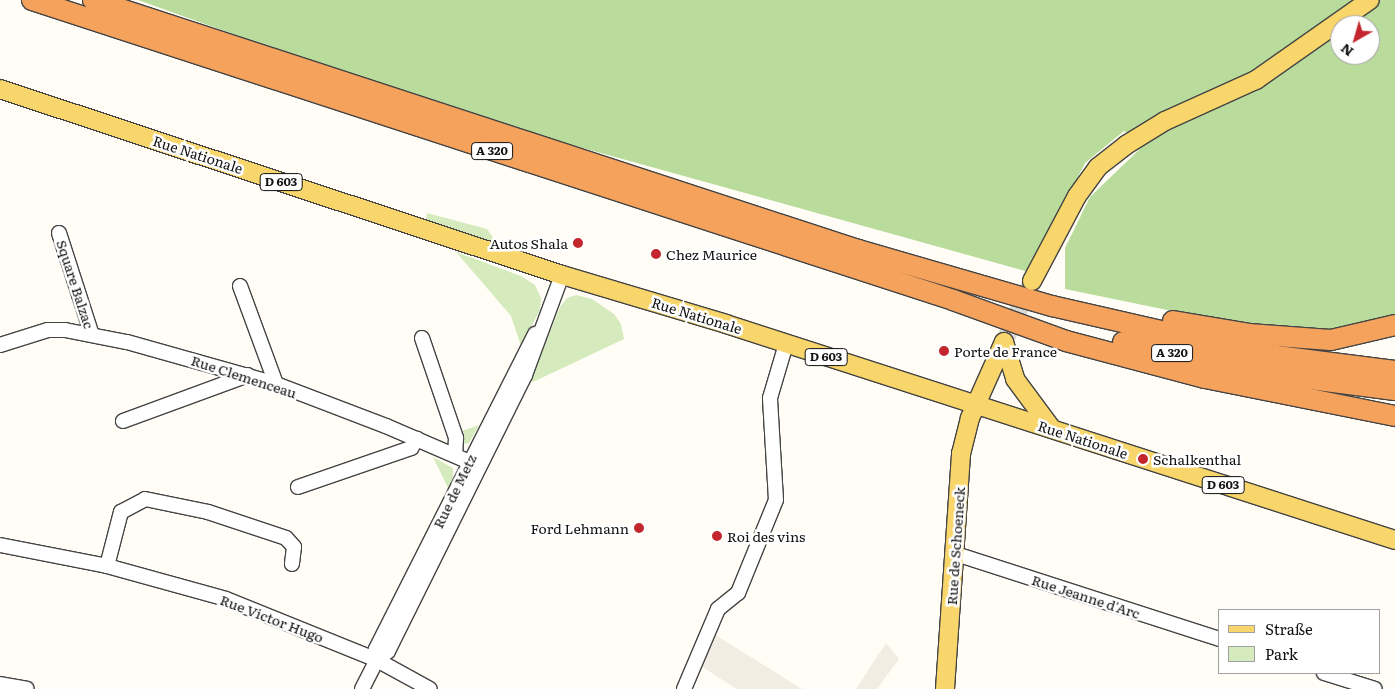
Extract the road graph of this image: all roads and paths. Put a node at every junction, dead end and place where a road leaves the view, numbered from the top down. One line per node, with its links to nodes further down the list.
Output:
1 (32, 0): 9 (highway, A 320)
2 (93, 0): 10 (highway, A 320)
3 (1370, 0): 7 (main road)
4 (0, 88): 6 (main road, Rue Nationale / D 603)
5 (59, 233): 12 (street, Square Balzac)
6 (562, 275): 14 (main road, Rue Nationale / D 603); 26 (street, Rue de Metz)
7 (1032, 281)
8 (240, 286): 18 (street)
9 (953, 300): 19 (highway, A 320); 21 (highway)
10 (1052, 306): 11 (highway); 16 (highway, A 320)
11 (1395, 324)
12 (92, 335): 15 (street, Rue Clemenceau); 17 (street, Rue Clemenceau)
13 (422, 338): 25 (street)
14 (786, 344): 20 (main road, Rue Nationale / D 603); 40 (street)
15 (0, 345)
16 (1395, 371)
17 (248, 375): 18 (street, Rue Clemenceau); 22 (street)
18 (276, 384): 24 (street, Rue Clemenceau)
19 (1395, 390)
20 (976, 404): 23 (main road, Rue Nationale / D 603); 23 (main road, Rue de Schoeneck); 30 (main road, Rue de Schoeneck)
21 (1395, 416)
22 (123, 421)
23 (1052, 429): 28 (main road, Rue Nationale / D 603)
24 (418, 440): 25 (street, Rue Clemenceau); 27 (street)
25 (455, 455): 26 (street, Rue Clemenceau)
26 (474, 464): 34 (street, Rue de Metz)
27 (298, 487)
28 (1395, 540)
29 (0, 545): 32 (street, Rue Victor Hugo)
30 (953, 553): 33 (street, Rue Jeanne d'Arc); 41 (main road, Rue de Schoeneck)
31 (292, 564): 32 (street)
32 (107, 566): 34 (street, Rue Victor Hugo)
33 (1218, 639)
34 (377, 660): 38 (street, Rue de Metz); 39 (street, Rue Victor Hugo)
35 (1327, 674): 42 (street)
36 (0, 684): 37 (street)
37 (27, 689)
38 (362, 689)
39 (430, 689)
40 (684, 689)
41 (945, 689)
42 (1375, 689)

